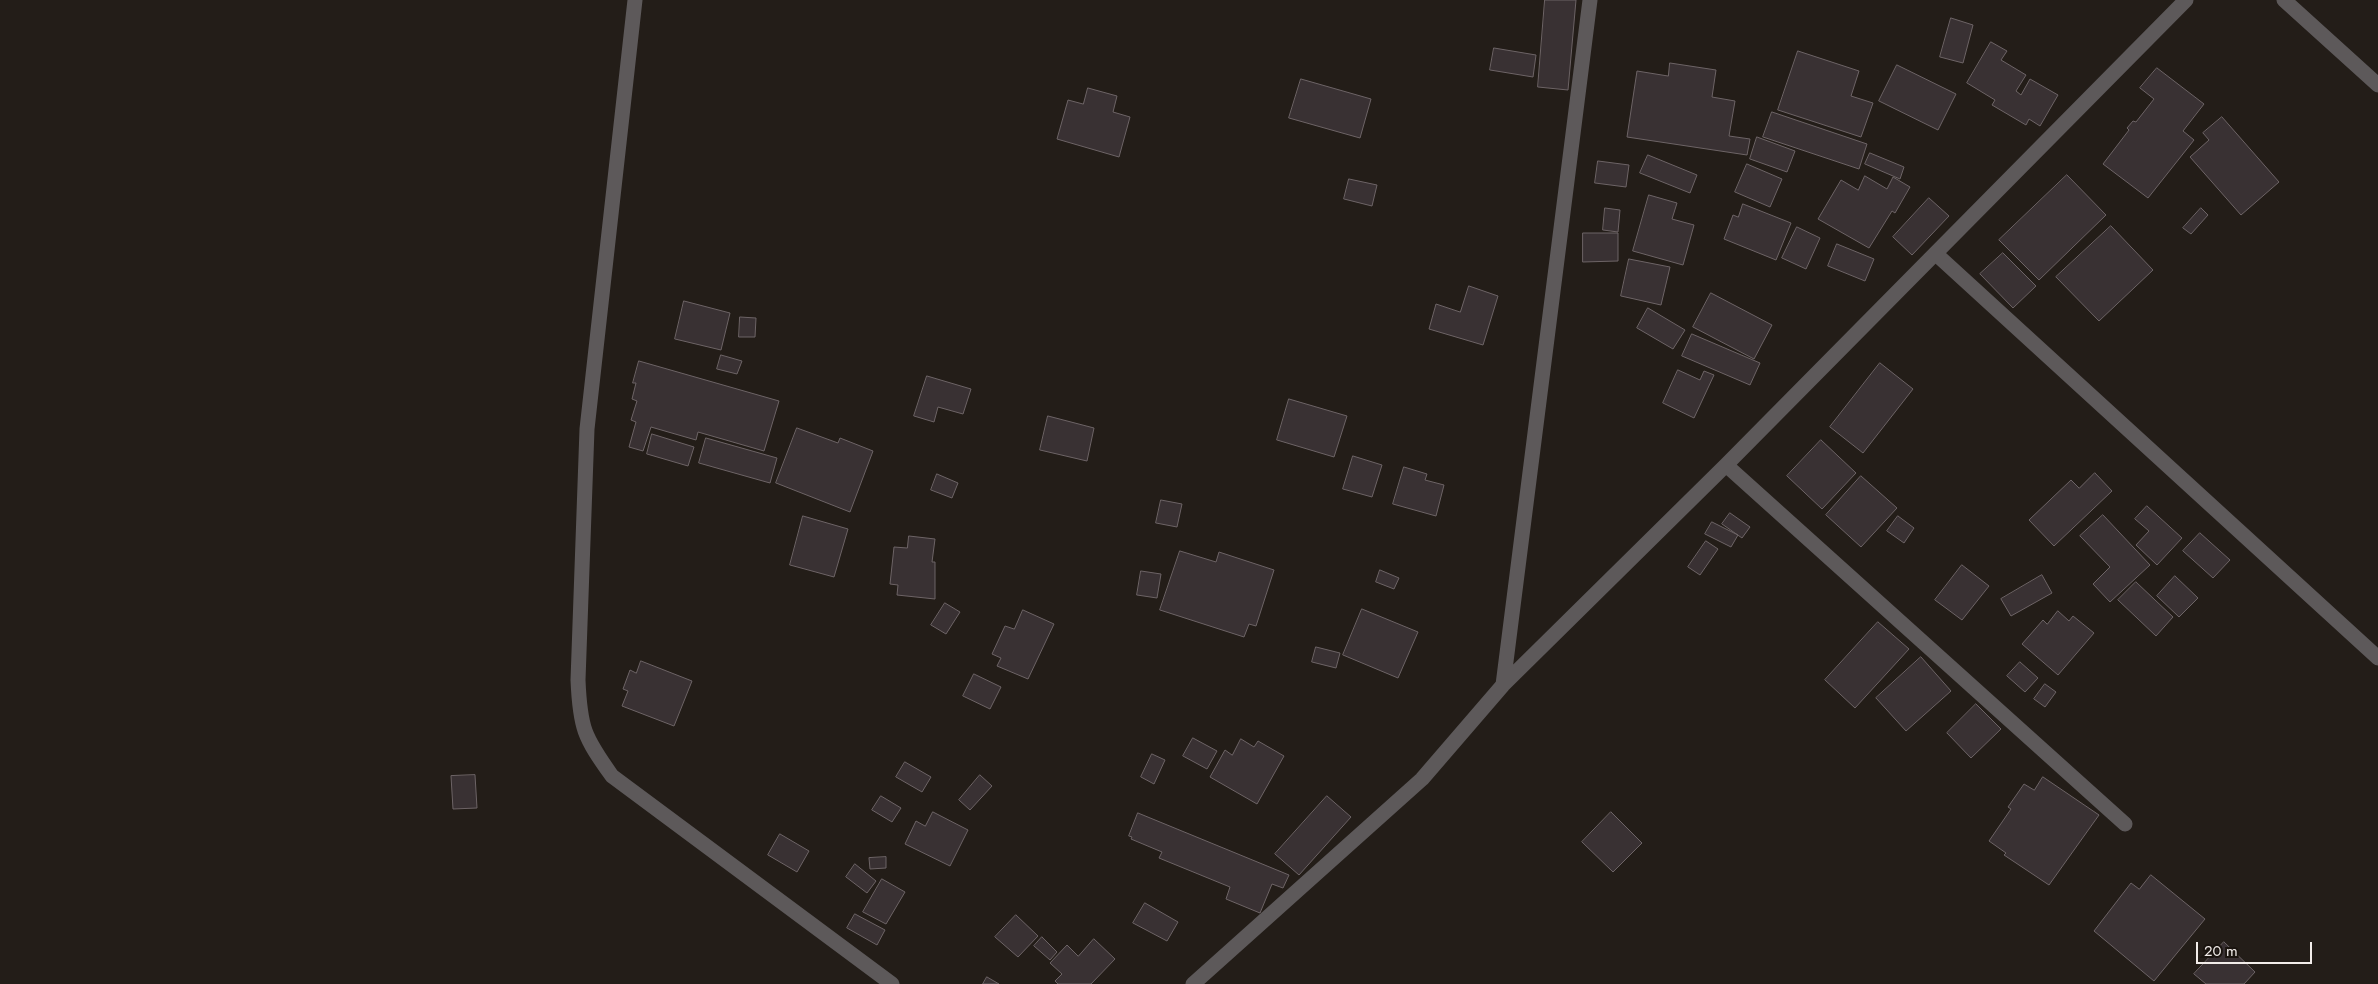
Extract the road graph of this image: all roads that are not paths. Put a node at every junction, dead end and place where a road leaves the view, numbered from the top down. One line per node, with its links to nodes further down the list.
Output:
1 (635, 0): 11 (street)
2 (1590, 0): 9 (street)
3 (2186, 0): 6 (street)
4 (2284, 0): 5 (street)
5 (2378, 85)
6 (1936, 254): 7 (street); 8 (street)
7 (1726, 465): 9 (street); 10 (street)
8 (2378, 658)
9 (1503, 685): 12 (street)
10 (2125, 824)
11 (892, 984)
12 (1193, 984)

